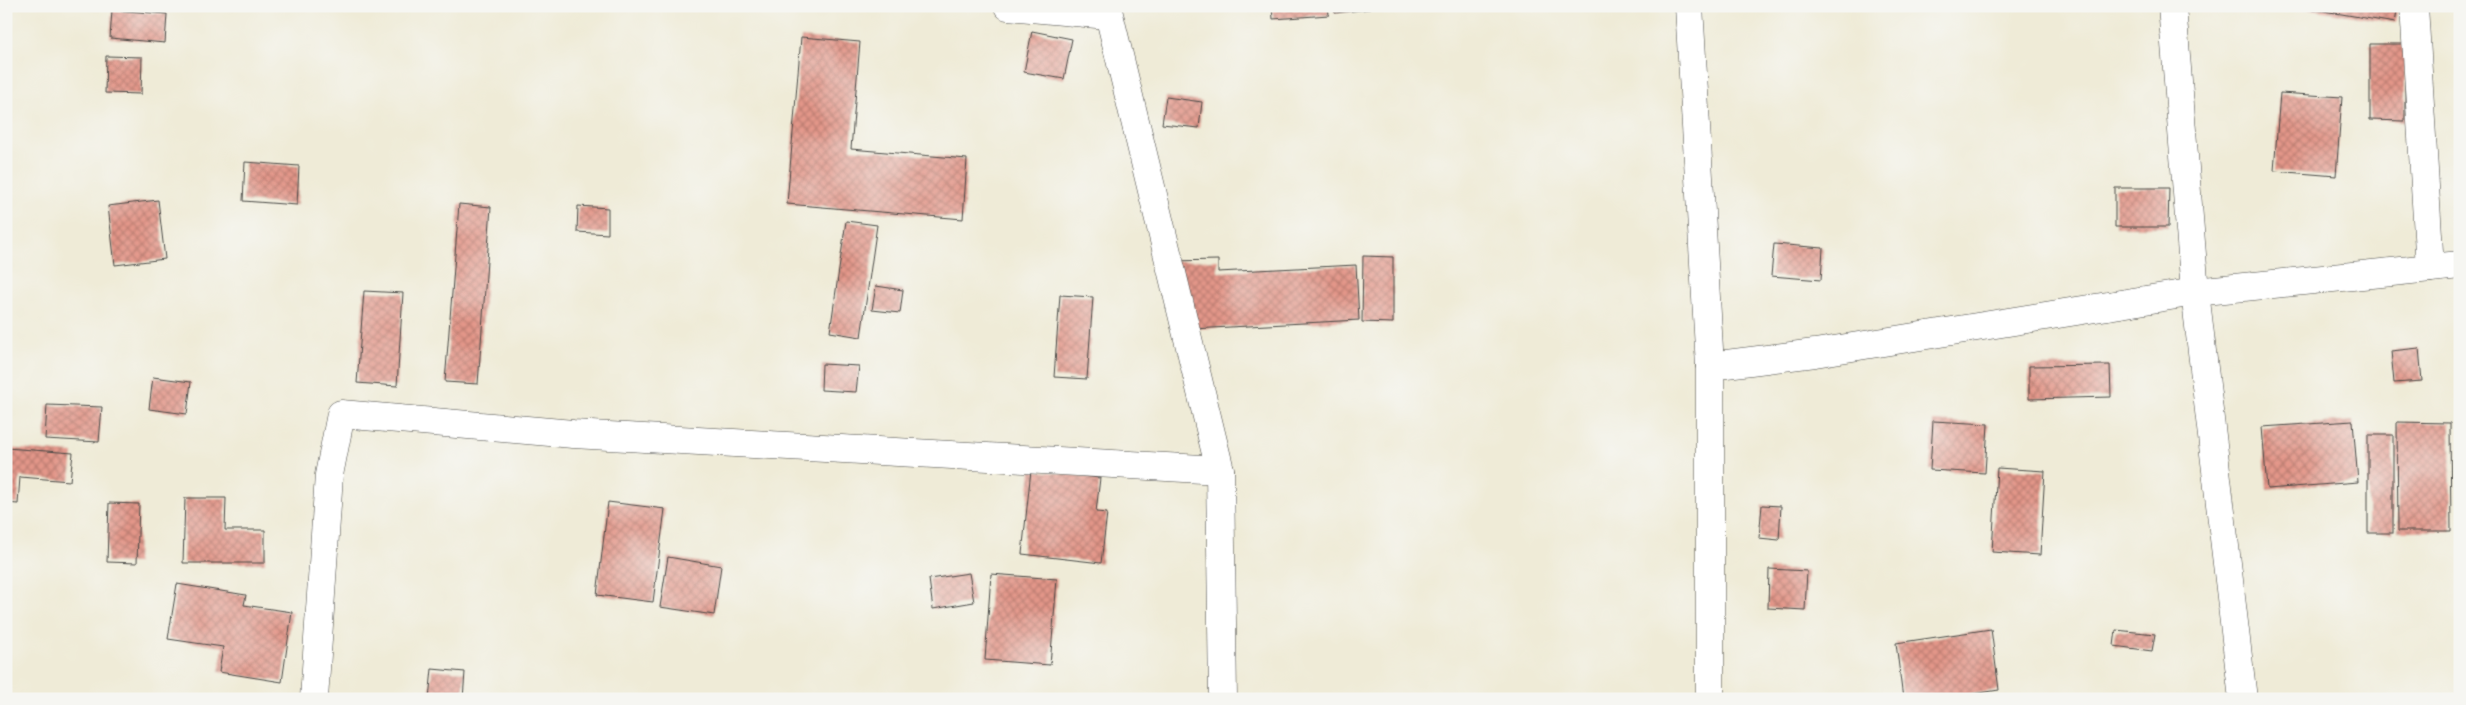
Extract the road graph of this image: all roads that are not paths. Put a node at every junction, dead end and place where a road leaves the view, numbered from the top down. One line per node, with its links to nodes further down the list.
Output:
1 (1008, 6): 5 (street)
2 (1689, 6): 9 (street)
3 (2172, 6): 8 (street)
4 (2414, 6): 7 (street)
5 (1108, 11): 10 (street)
6 (2460, 265): 7 (street)
7 (2430, 268): 8 (street)
8 (2195, 292): 9 (street); 14 (street)
9 (1710, 366): 13 (street)
10 (1220, 470): 11 (street); 12 (street)
11 (314, 699)
12 (1224, 699)
13 (1710, 699)
14 (2244, 699)

